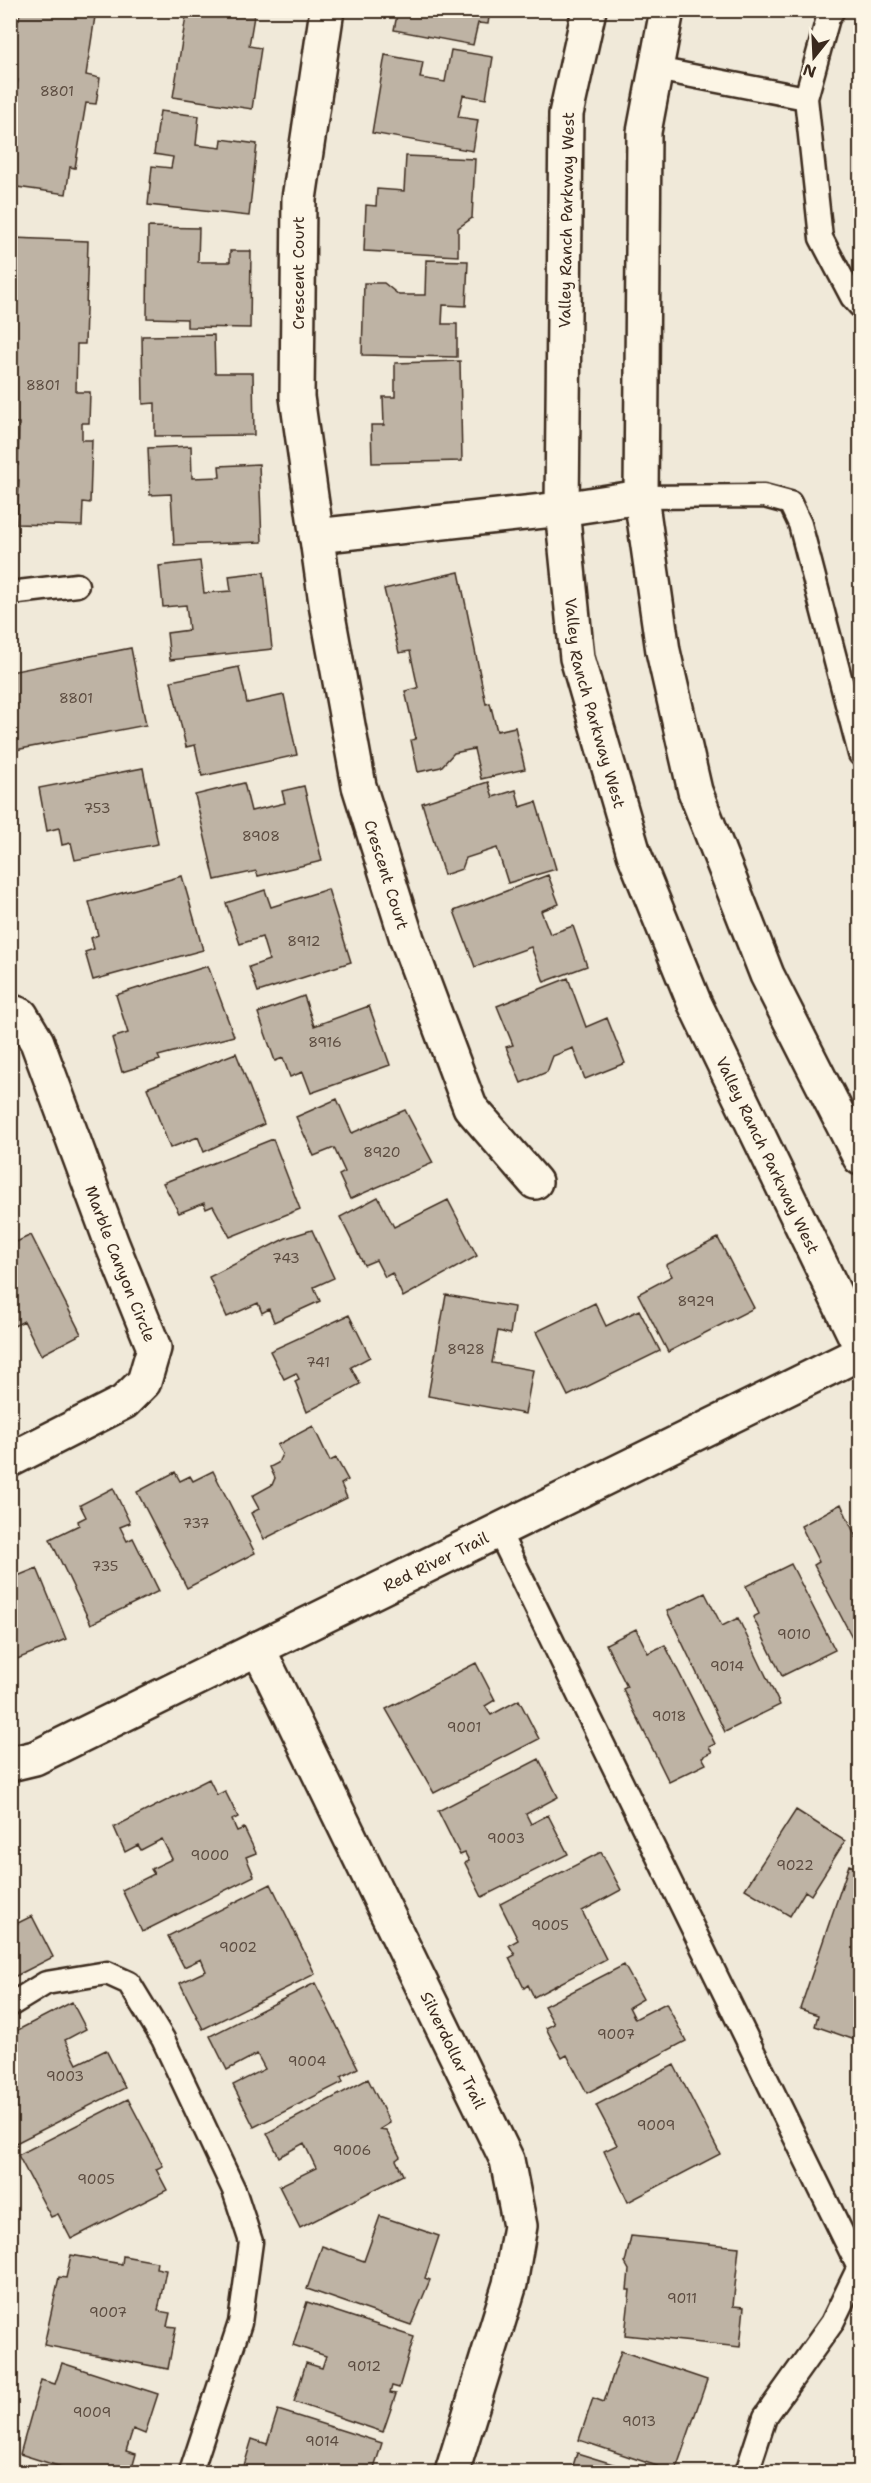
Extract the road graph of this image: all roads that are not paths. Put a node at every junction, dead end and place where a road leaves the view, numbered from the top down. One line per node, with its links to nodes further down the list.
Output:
1 (327, 10): 10 (street, Crescent Court)
2 (589, 10): 9 (street, Valley Ranch Parkway West)
3 (667, 10): 5 (street)
4 (833, 10): 6 (lane)
5 (656, 69): 6 (lane); 8 (street)
6 (806, 98): 7 (lane)
7 (861, 306)
8 (641, 497): 9 (street); 13 (lane); 15 (street)
9 (562, 509): 10 (street); 17 (street, Valley Ranch Parkway West)
10 (316, 536): 16 (street, Crescent Court)
11 (77, 585): 12 (lane)
12 (10, 593)
13 (861, 754)
14 (10, 1011): 19 (street, Marble Canyon Circle)
15 (856, 1139)
16 (535, 1182)
17 (861, 1346)
18 (861, 1353): 20 (street, Red River Trail)
19 (10, 1460)
20 (498, 1530): 21 (street, Red River Trail); 24 (lane)
21 (258, 1648): 22 (street, Red River Trail); 26 (street, Silverdollar Trail)
22 (10, 1764)
23 (10, 2005): 25 (lane)
24 (860, 2269): 27 (lane)
25 (192, 2472)
26 (452, 2472)
27 (747, 2472)

